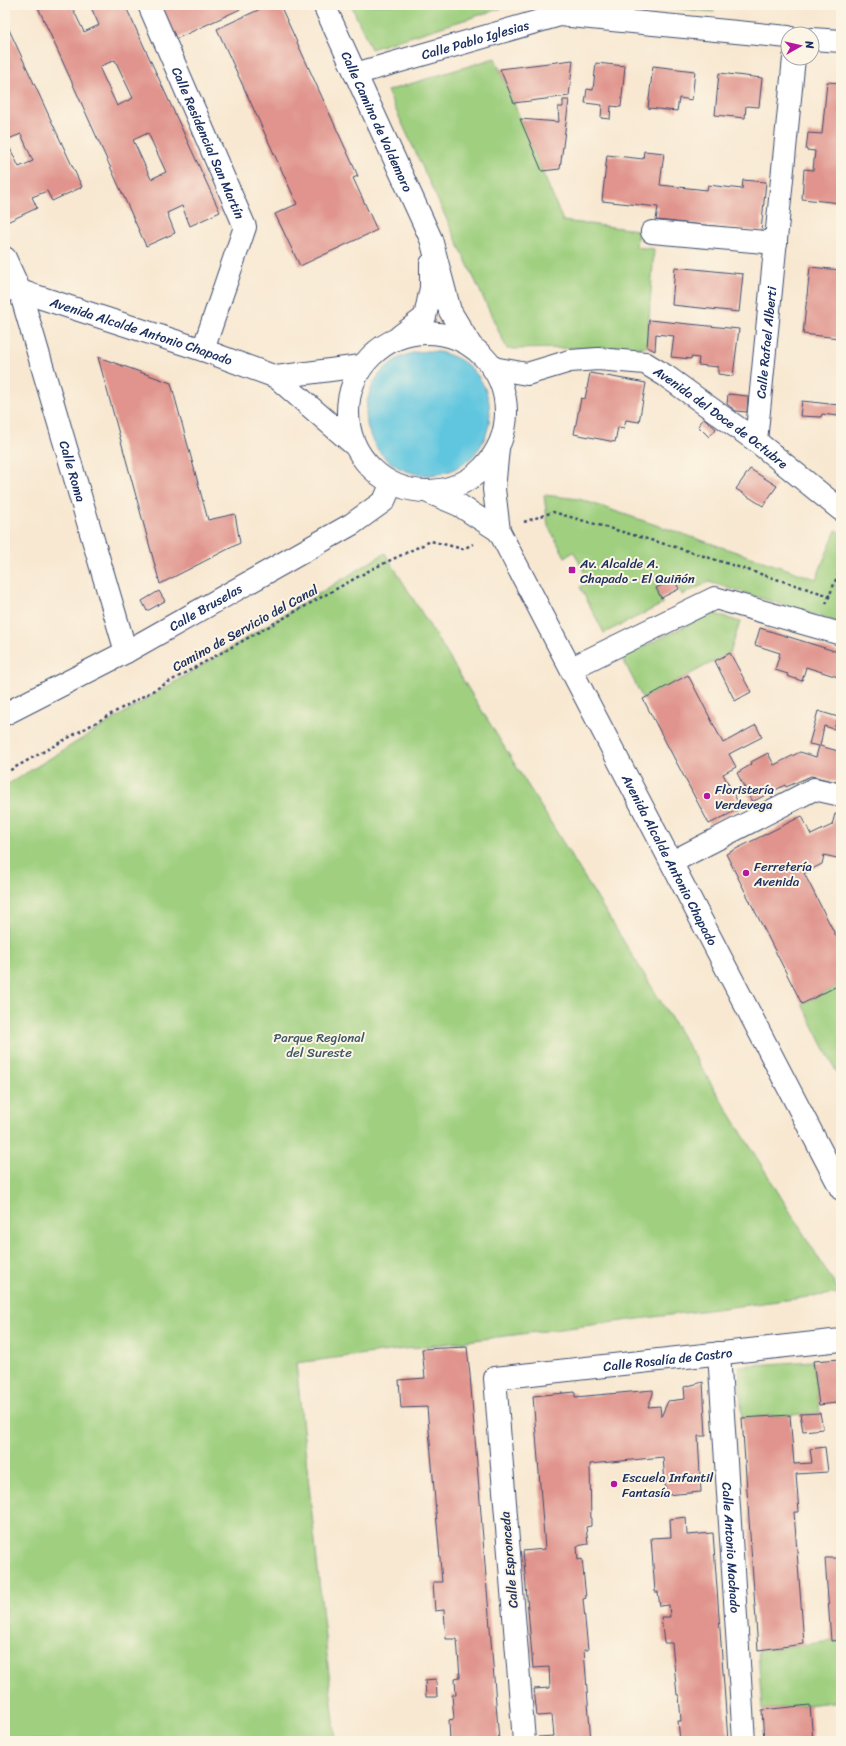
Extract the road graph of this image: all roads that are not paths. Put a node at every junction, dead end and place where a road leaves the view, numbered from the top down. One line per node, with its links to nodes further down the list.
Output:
1 (149, 5): 16 (street, Calle Residencial San Martín)
2 (324, 5): 8 (street, Calle Camino de Valdemoro)
3 (561, 10): 4 (street, Calle Pablo Iglesias); 8 (street, Calle Pablo Iglesias)
4 (780, 36)
5 (820, 40): 6 (street)
6 (841, 41)
7 (793, 66): 11 (street, Calle Rafael Alberti)
8 (355, 74): 10 (street, Calle Camino de Valdemoro)
9 (652, 232): 11 (street)
10 (431, 239): 14 (street, Calle Camino de Valdemoro); 15 (street, Calle Camino de Valdemoro)
11 (776, 243): 20 (street, Calle Rafael Alberti)
12 (5, 258): 13 (street, Calle Roma)
13 (13, 289): 16 (street, Avenida Alcalde Antonio Chapado); 28 (street, Calle Roma)
14 (400, 336): 15 (street); 17 (street)
15 (472, 346): 18 (street)
16 (203, 350): 19 (street, Avenida Alcalde Antonio Chapado)
17 (361, 366): 19 (street, Avenida Alcalde Antonio Chapado); 21 (street)
18 (493, 368): 20 (street, Avenida del Doce de Octubre); 22 (street)
19 (276, 377): 21 (street, Avenida Alcalde Antonio Chapado)
20 (756, 441): 25 (street, Avenida del Doce de Octubre)
21 (353, 444): 23 (street)
22 (498, 448): 24 (street); 26 (street, Avenida Alcalde Antonio Chapado)
23 (391, 485): 24 (street); 28 (street, Calle Bruselas)
24 (428, 492): 26 (street, Avenida Alcalde Antonio Chapado)
25 (841, 510)
26 (499, 531): 29 (street, Avenida Alcalde Antonio Chapado)
27 (841, 634): 29 (street)
28 (126, 652): 30 (street, Calle Bruselas)
29 (572, 668): 32 (street, Avenida Alcalde Antonio Chapado)
30 (5, 714)
31 (841, 795): 32 (street)
32 (672, 862): 33 (street, Avenida Alcalde Antonio Chapado)
33 (841, 1189)
34 (841, 1340): 35 (street, Calle Rosalía de Castro)
35 (719, 1353): 36 (street, Calle Rosalía de Castro); 38 (street, Calle Antonio Machado)
36 (495, 1378): 37 (street, Calle Espronceda)
37 (524, 1741)
38 (744, 1741)

